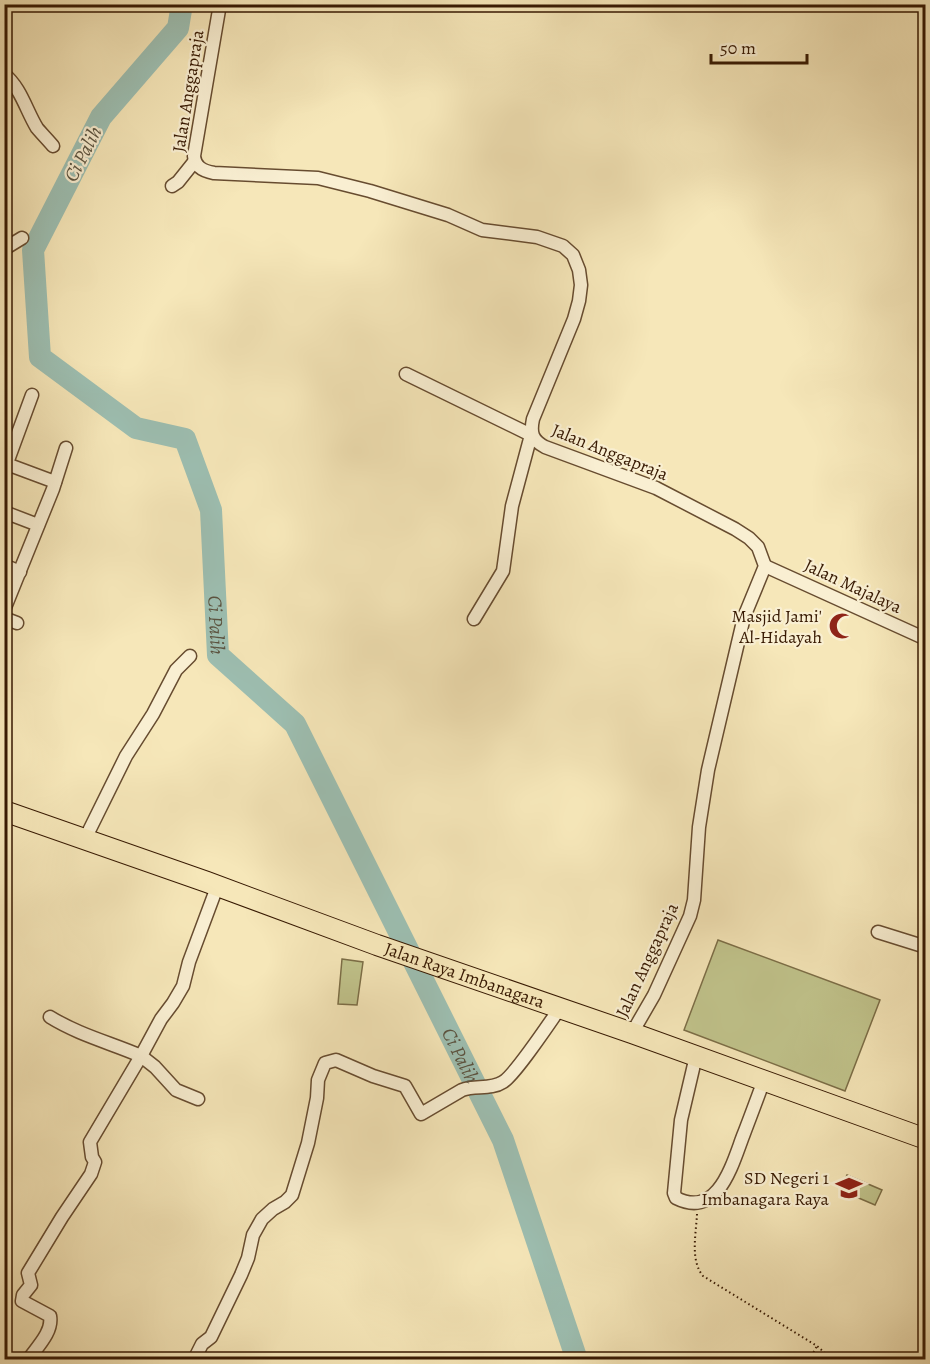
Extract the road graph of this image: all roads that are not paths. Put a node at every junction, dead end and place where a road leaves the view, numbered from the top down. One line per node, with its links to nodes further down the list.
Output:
1 (220, 4): 4 (street, Jalan Anggapraja)
2 (4, 74): 3 (street)
3 (53, 146)
4 (194, 162): 5 (street); 10 (street, Jalan Anggapraja)
5 (172, 186)
6 (22, 238): 7 (street)
7 (4, 249)
8 (406, 374): 10 (street)
9 (32, 395): 12 (street)
10 (531, 435): 17 (street, Jalan Anggapraja); 21 (street)
11 (66, 448): 13 (street)
12 (6, 463): 13 (street)
13 (55, 482): 15 (street)
14 (4, 512): 15 (street)
15 (38, 525): 18 (street)
16 (4, 565): 18 (street)
17 (765, 566): 23 (street, Jalan Majalaya); 32 (street, Jalan Anggapraja)
18 (20, 572): 19 (street)
19 (4, 610)
20 (4, 618): 22 (street)
21 (474, 619)
22 (17, 624)
23 (926, 639)
24 (190, 656): 26 (street)
25 (4, 811): 26 (highway, Jalan Raya Imbanagara)
26 (85, 839): 27 (highway, Jalan Raya Imbanagara)
27 (217, 887): 30 (highway, Jalan Raya Imbanagara); 33 (street)
28 (878, 932): 29 (street)
29 (926, 947)
30 (560, 1008): 32 (highway, Jalan Raya Imbanagara); 39 (street)
31 (50, 1017): 33 (street)
32 (632, 1033): 34 (highway, Jalan Raya Imbanagara)
33 (141, 1056): 36 (street); 38 (street)
34 (696, 1056): 35 (highway, Jalan Raya Imbanagara); 35 (street)
35 (764, 1080): 37 (highway, Jalan Raya Imbanagara)
36 (198, 1099)
37 (926, 1139)
38 (28, 1359)
39 (194, 1359)

